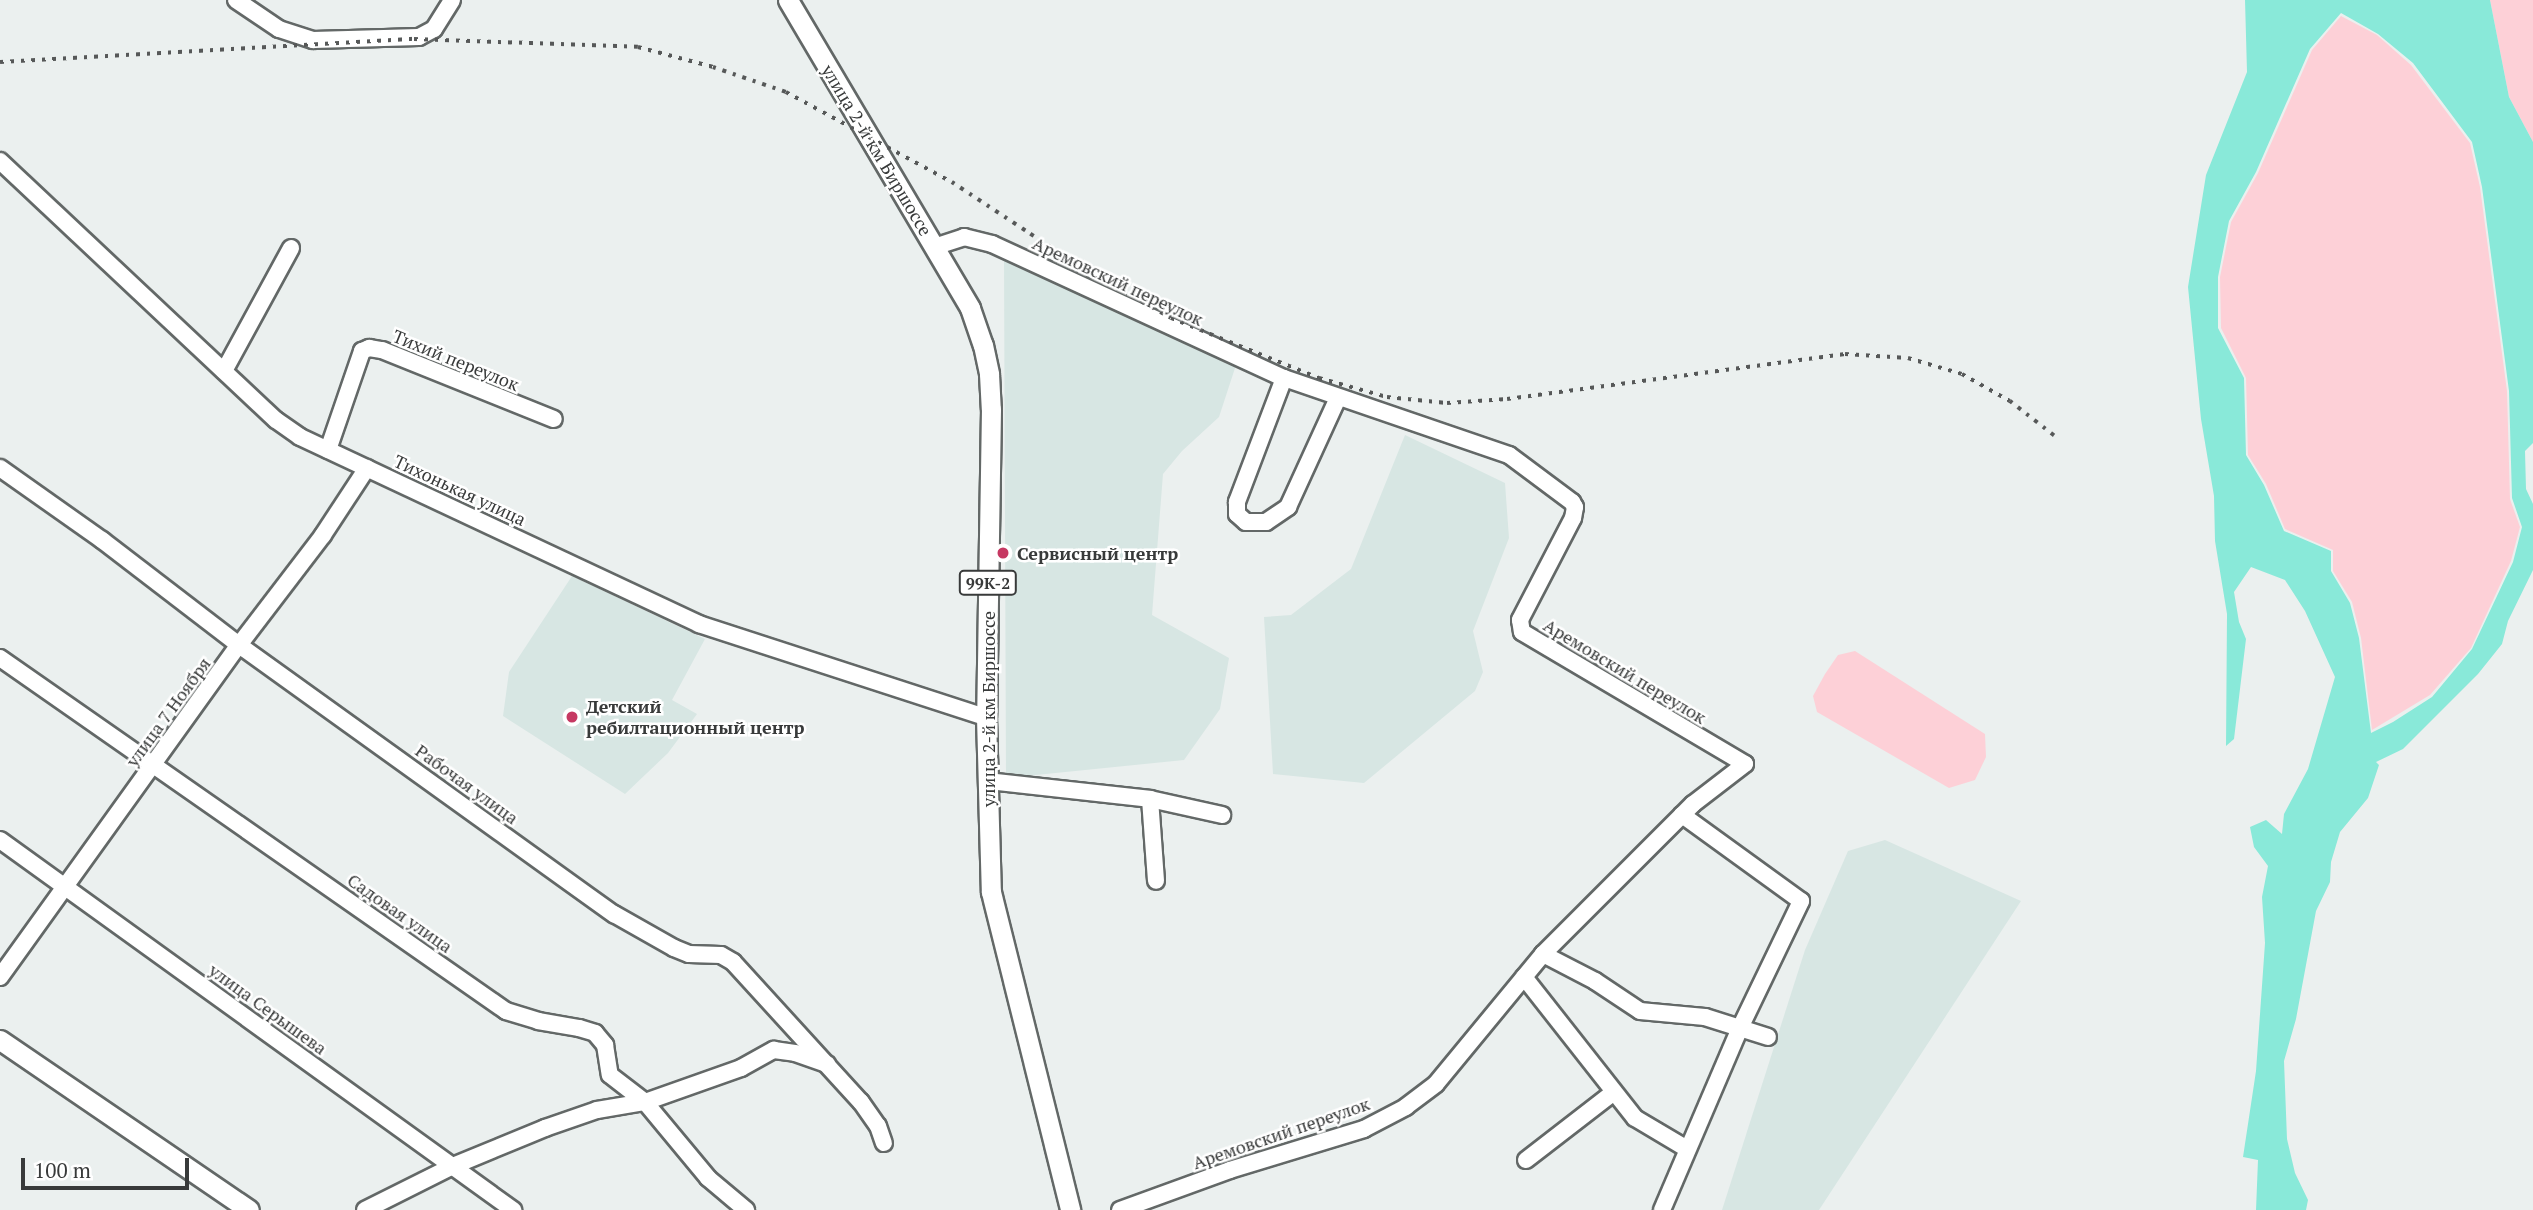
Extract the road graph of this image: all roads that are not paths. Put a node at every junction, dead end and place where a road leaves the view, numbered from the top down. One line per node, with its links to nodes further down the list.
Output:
1 (236, 0): 2 (street)
2 (453, 0)
3 (788, 0): 5 (main road, улица 2-й км Биршоссе / 99К-2)
4 (0, 161): 7 (street, Тихонькая улица)
5 (934, 247): 8 (street, Аремовский переулок); 16 (main road, улица 2-й км Биршоссе / 99К-2)
6 (290, 248): 7 (street)
7 (224, 371): 11 (street, Тихонькая улица)
8 (1284, 378): 9 (street, Аремовский переулок); 9 (street)
9 (1339, 398): 20 (street, Аремовский переулок)
10 (554, 419): 11 (street, Тихий переулок)
11 (328, 450): 13 (street, Тихонькая улица)
12 (0, 468): 14 (street, Рабочая улица)
13 (367, 468): 14 (street, улица 7 Ноября); 16 (street, Тихонькая улица)
14 (239, 645): 17 (street, улица 7 Ноября); 31 (street, Рабочая улица)
15 (0, 658): 17 (street, Садовая улица)
16 (986, 717): 18 (main road, улица 2-й км Биршоссе / 99К-2)
17 (154, 764): 24 (street, улица 7 Ноября); 33 (street, Садовая улица)
18 (988, 781): 19 (street); 42 (main road, улица 2-й км Биршоссе / 99К-2)
19 (1150, 799): 21 (street); 23 (street)
20 (1682, 815): 25 (street, Аремовский переулок); 28 (street)
21 (1223, 816)
22 (0, 840): 24 (street, улица Серышева)
23 (1156, 881)
24 (63, 887): 26 (street, улица 7 Ноября); 37 (street, улица Серышева)
25 (1543, 954): 27 (street, Аремовский переулок); 28 (street)
26 (0, 977)
27 (1524, 977): 32 (street); 43 (street, Аремовский переулок)
28 (1740, 1028): 29 (street); 35 (street)
29 (1768, 1037)
30 (0, 1040): 38 (main road)
31 (830, 1065): 33 (street); 34 (street, Рабочая улица)
32 (1614, 1091): 35 (street); 36 (street)
33 (645, 1102): 37 (street); 41 (street, Садовая улица)
34 (884, 1143)
35 (1687, 1149): 44 (street)
36 (1526, 1160)
37 (453, 1166): 39 (street); 40 (street, улица Серышева)
38 (249, 1210)
39 (365, 1210)
40 (513, 1210)
41 (746, 1210)
42 (1070, 1210)
43 (1120, 1210)
44 (1662, 1210)

